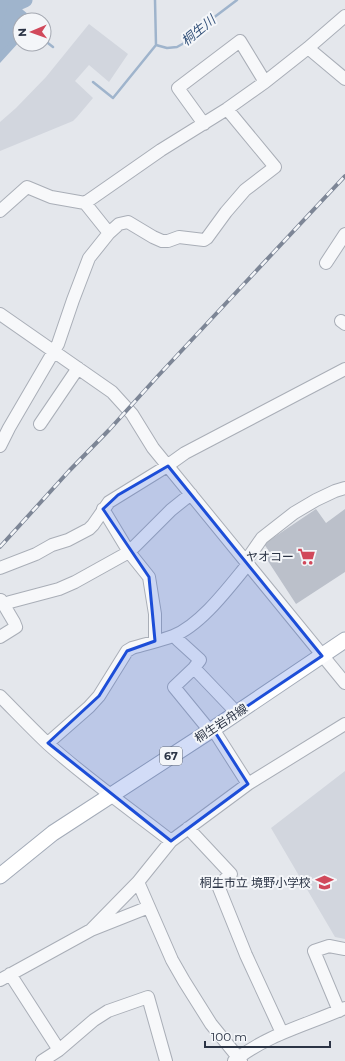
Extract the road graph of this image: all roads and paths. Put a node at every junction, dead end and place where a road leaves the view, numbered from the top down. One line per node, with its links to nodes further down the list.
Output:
1 (345, 16): 2 (street)
2 (308, 48): 3 (street); 4 (street)
3 (345, 78)
4 (265, 82): 5 (street); 6 (street)
5 (227, 109): 6 (street); 9 (street)
6 (204, 124): 7 (street)
7 (85, 203): 8 (street); 9 (street)
8 (0, 211)
9 (109, 232): 13 (street)
10 (345, 234): 11 (street)
11 (326, 263)
12 (0, 314): 13 (street)
13 (54, 352): 14 (street); 17 (street)
14 (78, 368): 16 (street); 18 (street)
15 (345, 369): 18 (street)
16 (40, 424)
17 (0, 446)
18 (168, 466): 20 (street); 21 (street)
19 (345, 488): 23 (street)
20 (191, 494): 22 (street); 23 (street)
21 (103, 509): 22 (street); 24 (street)
22 (130, 552): 25 (street); 29 (street)
23 (247, 562): 26 (street); 30 (street)
24 (0, 568)
25 (2, 602): 27 (street)
26 (174, 636): 29 (street); 31 (street)
27 (0, 637)
28 (345, 640): 30 (main road, 桐生岩舟線 / 67)
29 (155, 641): 37 (street)
30 (322, 656): 32 (street); 34 (main road, 桐生岩舟線 / 67)
31 (194, 668): 34 (street); 36 (street)
32 (345, 683)
33 (0, 696): 37 (street)
34 (237, 713): 36 (main road, 桐生岩舟線 / 67)
35 (345, 724): 38 (street)
36 (212, 730): 38 (street); 39 (main road, 桐生岩舟線 / 67)
37 (48, 743): 39 (street)
38 (248, 784): 40 (street)
39 (110, 795): 41 (street); 42 (main road, 桐生岩舟線 / 67)
40 (188, 828): 41 (street); 49 (street)
41 (171, 841): 43 (street)
42 (0, 876)
43 (138, 882): 44 (street); 45 (street)
44 (148, 907): 45 (street); 51 (street)
45 (91, 930): 47 (street)
46 (345, 949): 48 (street)
47 (5, 977): 50 (street)
48 (342, 1009): 49 (street)
49 (282, 1033): 51 (street)
50 (59, 1050): 52 (street); 53 (street)
51 (238, 1060)
52 (42, 1061)
53 (166, 1061)

